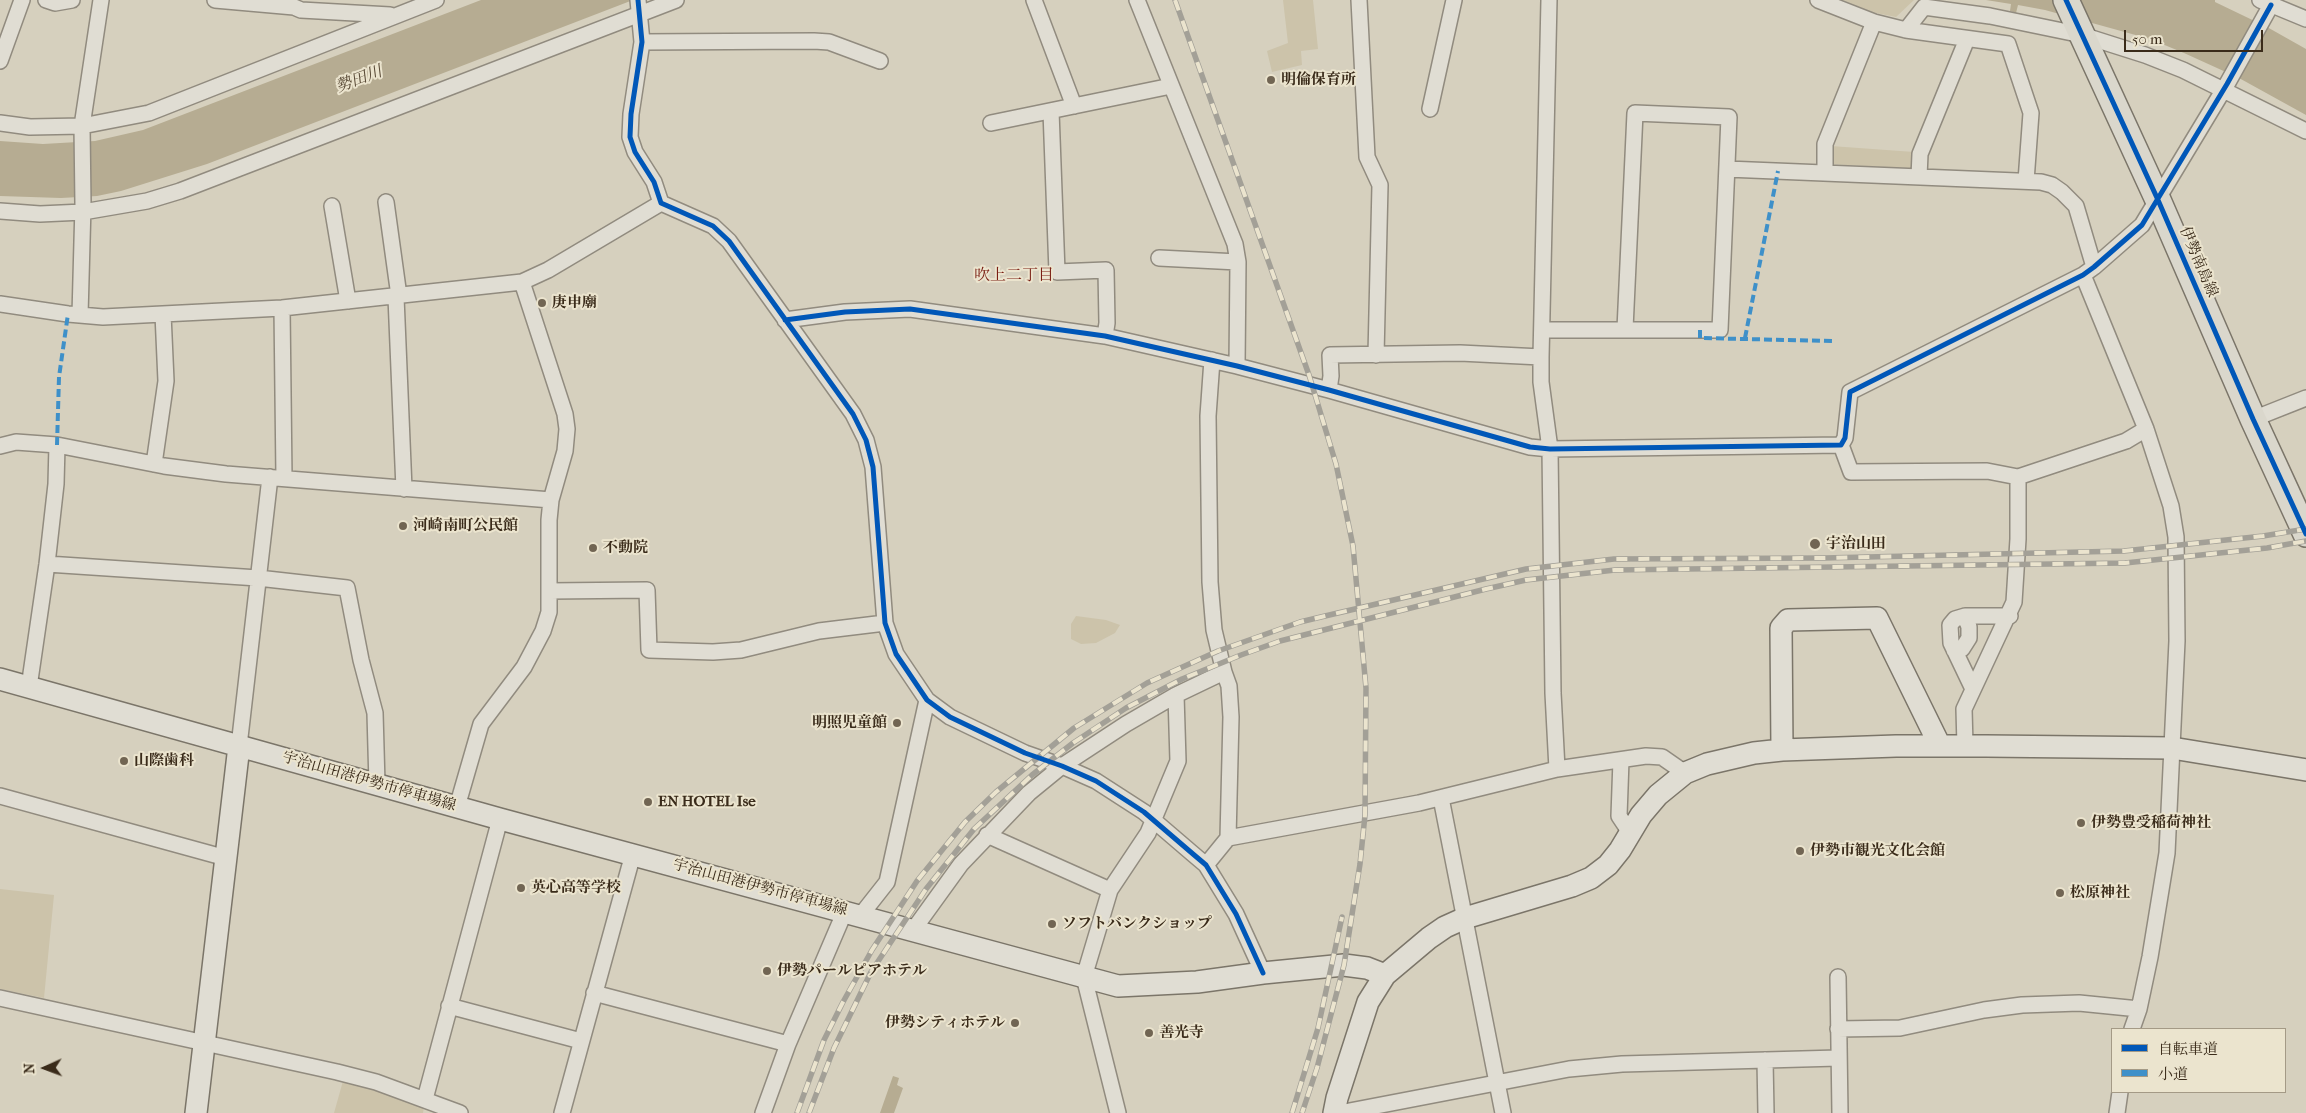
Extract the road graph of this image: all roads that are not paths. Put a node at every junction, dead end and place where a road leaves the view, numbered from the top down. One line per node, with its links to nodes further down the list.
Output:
1 (22, 0): 25 (street)
2 (46, 0): 3 (street)
3 (72, 0)
4 (101, 0): 34 (street)
5 (215, 0): 15 (street)
6 (436, 0): 18 (street)
7 (676, 0): 16 (street)
8 (1034, 0): 29 (street)
9 (1137, 0): 27 (street)
10 (1359, 0): 60 (street)
11 (1454, 0): 30 (street)
12 (1549, 0): 58 (street)
13 (1818, 0): 20 (street)
14 (2066, 0): 22 (main road, 伊勢南島線)
15 (296, 4): 18 (street)
16 (638, 6): 24 (street); 44 (street)
17 (2266, 6): 19 (street); 28 (street)
18 (396, 15): 34 (street)
19 (2306, 19)
20 (1874, 22): 21 (street); 37 (street)
21 (1906, 30): 22 (street); 23 (street)
22 (2080, 31): 28 (street); 40 (main road, 伊勢南島線)
23 (1967, 39): 38 (street); 39 (street)
24 (642, 42): 26 (street); 42 (street)
25 (0, 61)
26 (880, 62)
27 (1171, 86): 29 (street); 47 (street)
28 (2225, 87): 35 (street); 40 (street)
29 (1074, 106): 31 (street)
30 (1430, 109)
31 (1051, 111): 33 (street); 59 (street)
32 (0, 123): 34 (street)
33 (991, 123)
34 (82, 130): 44 (street)
35 (2306, 131)
36 (1727, 169): 37 (street); 57 (street); 57 (street)
37 (1826, 172): 38 (street)
38 (1919, 177): 39 (street)
39 (2026, 181): 48 (street)
40 (2158, 200): 48 (street); 66 (main road, 伊勢南島線)
41 (386, 202): 50 (street)
42 (661, 203): 49 (street); 56 (street)
43 (332, 206): 51 (street)
44 (83, 209): 45 (street); 55 (street)
45 (0, 211)
46 (1159, 258): 47 (street)
47 (1238, 262): 63 (street)
48 (2089, 271): 67 (street); 69 (street)
49 (522, 282): 50 (street); 76 (street)
50 (398, 297): 51 (street); 75 (street)
51 (348, 301): 53 (street)
52 (0, 304): 55 (street)
53 (282, 308): 54 (street); 74 (street)
54 (163, 314): 55 (street); 72 (street)
55 (80, 315)
56 (785, 320): 59 (street); 82 (street)
57 (1625, 329): 58 (street)
58 (1543, 330): 61 (street)
59 (1105, 336): 62 (street)
60 (1376, 355): 61 (street); 64 (street)
61 (1541, 357): 71 (street)
62 (1212, 360): 63 (street); 83 (street)
63 (1238, 366): 64 (street)
64 (1329, 390): 71 (street)
65 (2306, 398): 66 (street)
66 (2253, 419): 77 (main road, 伊勢南島線)
67 (2146, 429): 73 (street); 92 (street)
68 (57, 445): 70 (street); 72 (street); 78 (street)
69 (1841, 445): 71 (street); 73 (street)
70 (0, 446)
71 (1550, 449): 96 (street)
72 (154, 464): 74 (street)
73 (2018, 476): 81 (street)
74 (277, 477): 75 (street); 79 (street)
75 (404, 489): 76 (street)
76 (551, 500): 80 (street)
77 (2306, 534)
78 (47, 564): 79 (street); 85 (street)
79 (258, 578): 89 (street); 99 (street)
80 (550, 591): 82 (street); 102 (street)
81 (2010, 616): 86 (street); 86 (street)
82 (885, 623): 88 (street)
83 (1224, 672): 87 (street); 107 (street)
84 (0, 679): 85 (street, 宇治山田港伊勢市停車場線)
85 (28, 687): 89 (street, 宇治山田港伊勢市停車場線)
86 (1973, 689): 91 (street)
87 (1176, 695): 95 (street); 104 (street)
88 (927, 700): 95 (street); 112 (street)
89 (239, 746): 99 (street, 宇治山田港伊勢市停車場線); 109 (street)
90 (1940, 746): 91 (street); 93 (street); 93 (street)
91 (1965, 746): 92 (street)
92 (2172, 748): 97 (street); 122 (street)
93 (1782, 750): 98 (street)
94 (1621, 760): 96 (street); 98 (street); 105 (street)
95 (1062, 766): 104 (street); 106 (street)
96 (1556, 769): 101 (street)
97 (2306, 770)
98 (1685, 774): 105 (street)
99 (377, 784): 102 (street, 宇治山田港伊勢市停車場線)
100 (0, 796): 109 (street)
101 (1441, 798): 107 (street); 113 (street)
102 (457, 807): 103 (street, 宇治山田港伊勢市停車場線)
103 (500, 819): 108 (street, 宇治山田港伊勢市停車場線); 121 (street)
104 (1154, 820): 110 (street); 111 (street)
105 (1631, 834): 113 (street)
106 (987, 835): 111 (street); 114 (street)
107 (1228, 838): 110 (street)
108 (633, 854): 112 (street, 宇治山田港伊勢市停車場線); 119 (street)
109 (226, 858): 126 (street)
110 (1206, 866): 115 (street)
111 (1110, 890): 117 (street)
112 (853, 913): 114 (street, 宇治山田港伊勢市停車場線); 127 (street)
113 (1465, 918): 116 (street); 130 (street)
114 (914, 929): 117 (street, 宇治山田港伊勢市停車場線)
115 (1263, 973): 116 (street, 宇治山田港伊勢市停車場線); 117 (street, 宇治山田港伊勢市停車場線)
116 (1385, 975): 138 (street)
117 (1084, 977): 137 (street)
118 (1838, 977): 124 (street)
119 (594, 993): 125 (street); 127 (street)
120 (0, 998): 126 (street)
121 (449, 1006): 125 (street); 132 (street)
122 (2139, 1009): 123 (street); 124 (street)
123 (2132, 1028)
124 (1838, 1029): 128 (street)
125 (581, 1041): 135 (street)
126 (205, 1044): 132 (street); 133 (street)
127 (788, 1044): 136 (street)
128 (1838, 1058): 129 (street); 142 (street)
129 (1765, 1060): 130 (street); 141 (street)
130 (1498, 1082): 139 (street); 140 (street)
131 (2120, 1093): 143 (street)
132 (424, 1099): 134 (street)
133 (196, 1113)
134 (460, 1113)
135 (562, 1113)
136 (764, 1113)
137 (1118, 1113)
138 (1334, 1113)
139 (1339, 1113)
140 (1503, 1113)
141 (1766, 1113)
142 (1840, 1113)
143 (2117, 1113)

